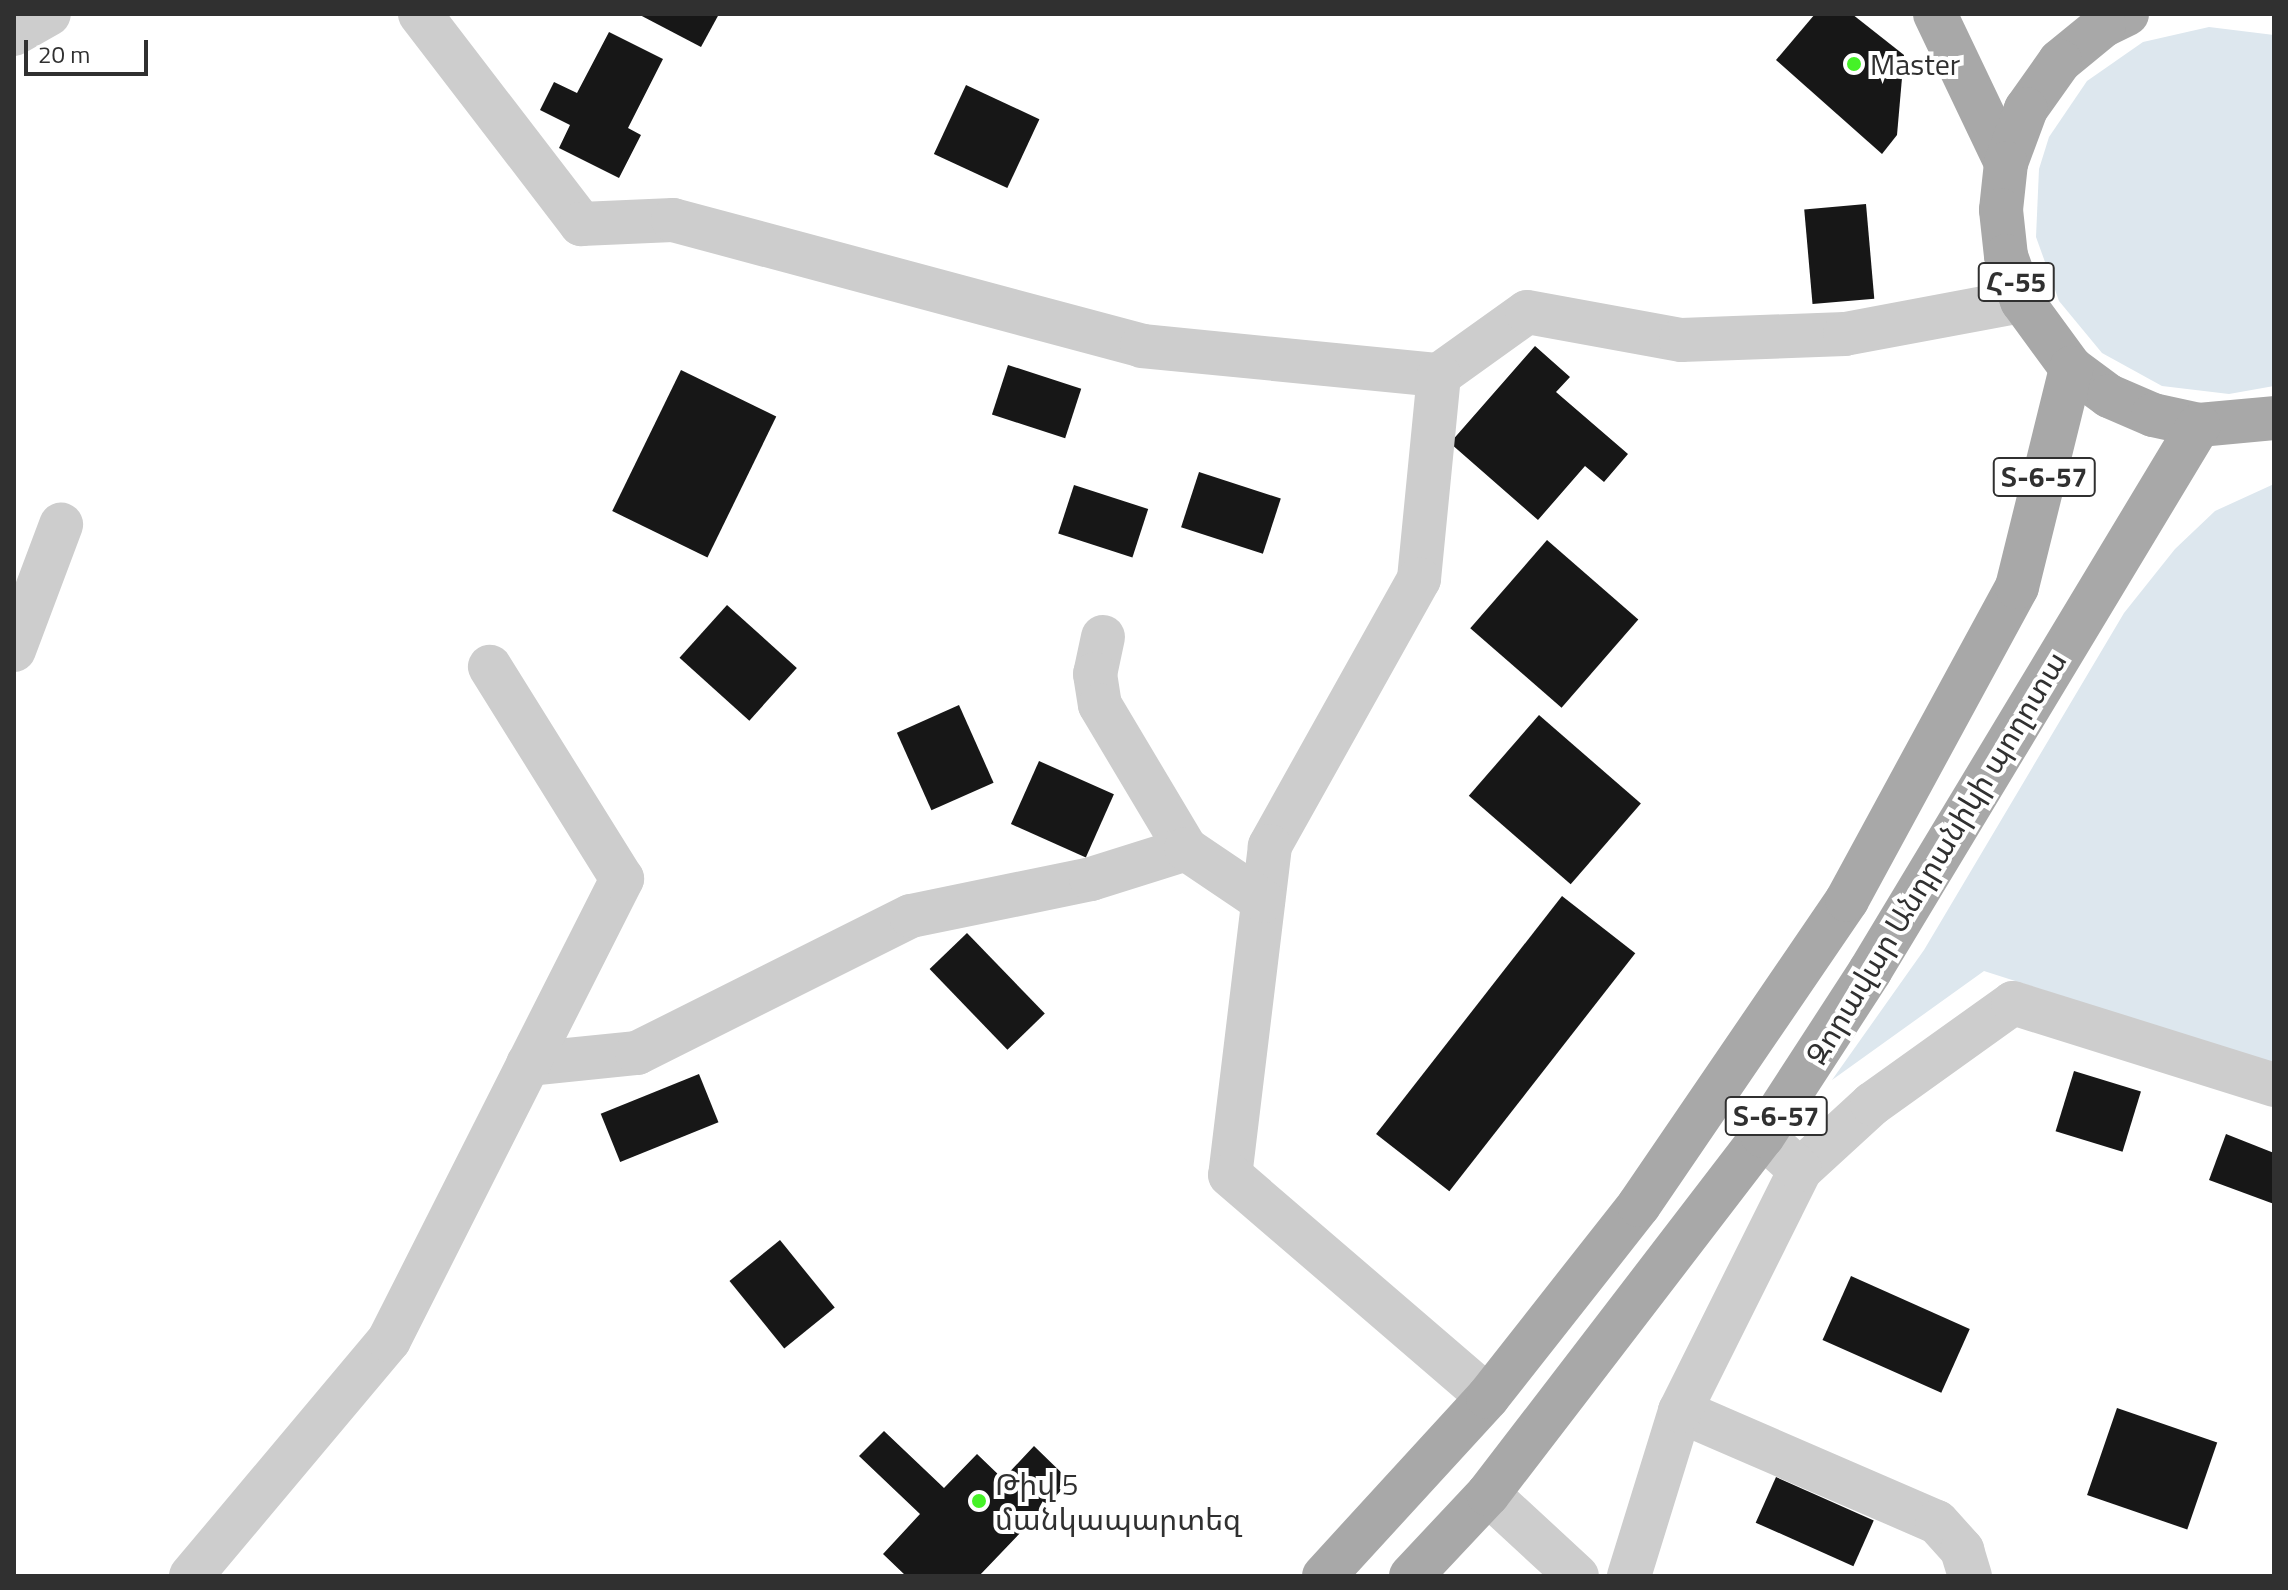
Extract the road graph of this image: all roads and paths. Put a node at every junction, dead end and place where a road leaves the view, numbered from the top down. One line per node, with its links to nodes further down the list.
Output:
1 (49, 14): 5 (street)
2 (420, 14): 9 (street)
3 (1935, 14): 6 (main road)
4 (2103, 18): 6 (main road, Հ-55)
5 (14, 34)
6 (2006, 163): 7 (main road, Հ-55)
7 (2022, 301): 8 (main road, Հ-55); 9 (street)
8 (2071, 368): 11 (main road, Հ-55); 22 (main road, Զորավար Անդրանիկի պողոտա / Տ-6-57)
9 (1439, 375): 17 (street)
10 (2274, 418): 11 (main road, Հ-55)
11 (2199, 425): 20 (main road, Զորավար Անդրանիկի պողոտա / Տ-6-57)
12 (61, 525): 14 (street)
13 (1103, 637): 16 (street)
14 (14, 650)
15 (490, 667): 18 (street)
16 (1186, 849): 17 (street); 18 (street)
17 (1263, 901): 22 (street)
18 (528, 1064): 25 (street)
19 (2274, 1085): 21 (street)
20 (1763, 1136): 21 (street); 24 (main road, Զորավար Անդրանիկի պողոտա / Տ-6-57)
21 (1800, 1170): 23 (street)
22 (1488, 1397): 26 (main road, Զորավար Անդրանիկի պողոտա / Տ-6-57)
23 (1680, 1411): 29 (street); 30 (street)
24 (1488, 1494): 27 (main road, Զորավար Անդրանիկի պողոտա / Տ-6-57); 28 (street)
25 (191, 1576)
26 (1324, 1576)
27 (1411, 1576)
28 (1577, 1576)
29 (1629, 1576)
30 (1970, 1576)

